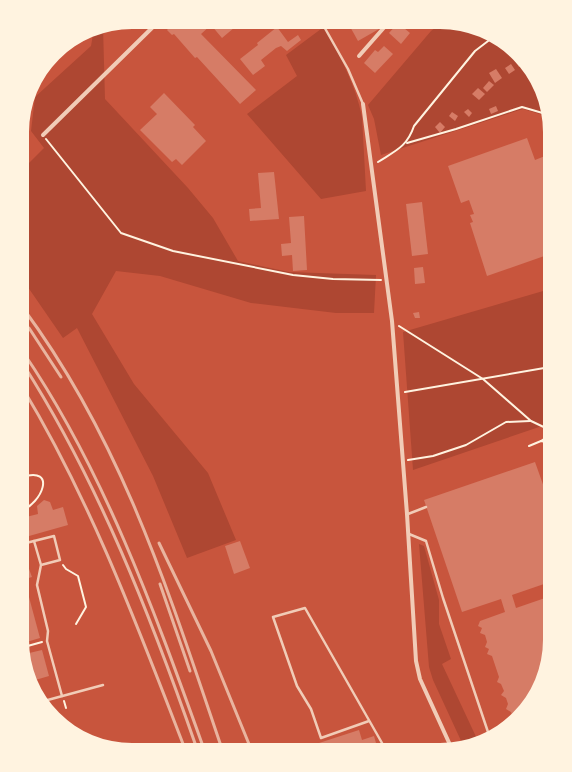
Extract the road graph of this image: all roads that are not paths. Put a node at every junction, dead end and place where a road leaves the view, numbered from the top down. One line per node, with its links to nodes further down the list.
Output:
1 (151, 29): 6 (street)
2 (325, 29): 5 (lane)
3 (383, 29): 4 (street)
4 (359, 56)
5 (363, 104): 8 (street)
6 (43, 135)
7 (426, 507): 8 (lane)
8 (407, 514): 9 (street)
9 (408, 533): 17 (lane); 19 (street)
10 (34, 541): 11 (lane); 12 (lane); 12 (lane)
11 (29, 542)
12 (41, 565): 14 (lane)
13 (103, 685): 14 (lane)
14 (62, 696): 15 (lane)
15 (48, 700)
16 (369, 721): 16 (lane); 18 (lane)
17 (488, 731)
18 (382, 743)
19 (449, 743)

